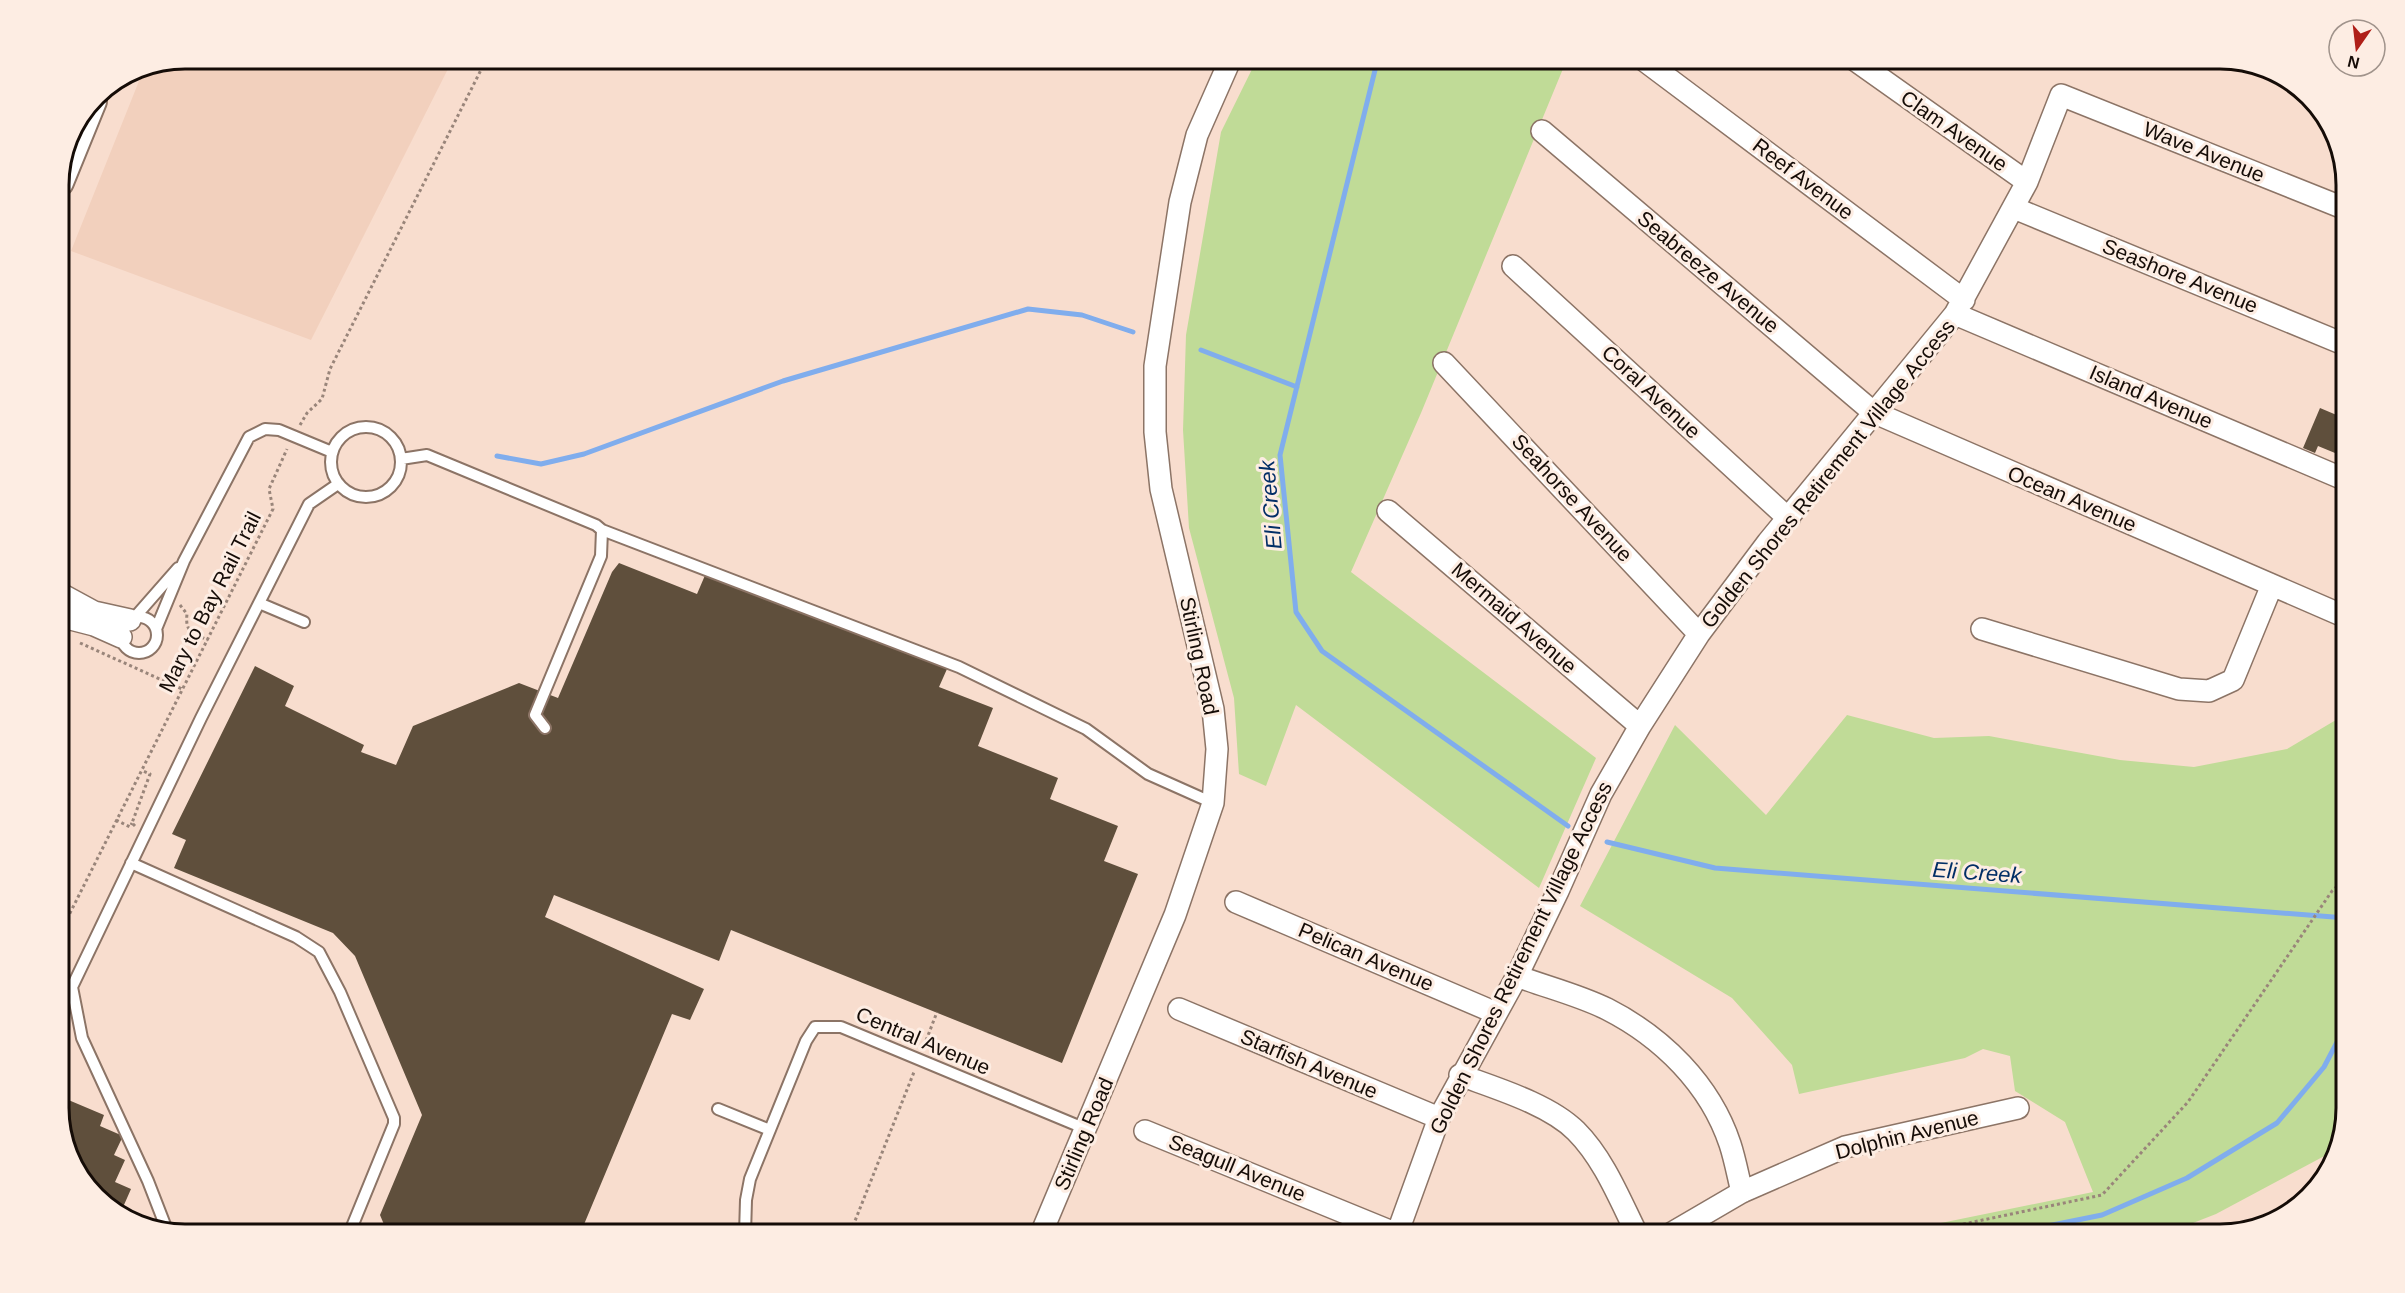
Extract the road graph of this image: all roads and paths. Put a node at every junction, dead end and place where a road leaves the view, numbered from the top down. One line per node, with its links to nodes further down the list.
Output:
1 (481, 69): 15 (path, Mary to Bay Rail Trail)
2 (1226, 69): 41 (street, Stirling Road)
3 (1655, 69): 11 (street, Reef Avenue)
4 (1868, 69): 7 (street, Clam Avenue)
5 (2061, 95): 7 (street, Golden Shores Retirement Village Access); 8 (street, Wave Avenue)
6 (1542, 131): 14 (street, Seabreeze Avenue)
7 (2027, 182): 9 (street, Golden Shores Retirement Village Access)
8 (2336, 205)
9 (2014, 208): 11 (street, Golden Shores Retirement Village Access); 12 (street, Seashore Avenue)
10 (1513, 266): 21 (street, Coral Avenue)
11 (1960, 307): 14 (street, Golden Shores Retirement Village Access); 18 (street, Island Avenue)
12 (2336, 341)
13 (1444, 363): 34 (street, Seahorse Avenue)
14 (1873, 412): 21 (street, Golden Shores Retirement Village Access); 24 (street, Ocean Avenue)
15 (295, 435): 16 (lane); 23 (lane); 35 (path, Mary to Bay Rail Trail)
16 (332, 452): 17 (lane); 19 (lane)
17 (401, 459): 19 (lane); 22 (lane)
18 (2336, 476)
19 (338, 484): 26 (lane)
20 (1388, 511): 38 (street, Mermaid Avenue)
21 (1789, 519): 34 (street, Golden Shores Retirement Village Access)
22 (602, 530): 39 (lane); 41 (lane)
23 (184, 561): 31 (lane); 32 (lane)
24 (2272, 585): 28 (street, Ocean Avenue); 33 (street)
25 (69, 598): 31 (street)
26 (259, 603): 30 (lane); 45 (lane)
27 (181, 606): 35 (path)
28 (2336, 612)
29 (69, 619): 31 (street)
30 (303, 622)
31 (129, 625): 32 (lane); 32 (lane)
32 (156, 629)
33 (1982, 629)
34 (1700, 634): 38 (street, Golden Shores Retirement Village Access)
35 (208, 640): 37 (path, Mary to Bay Rail Trail)
36 (78, 642): 37 (path)
37 (182, 689): 40 (path, Mary to Bay Rail Trail)
38 (1640, 726): 49 (street, Golden Shores Retirement Village Access)
39 (545, 728)
40 (142, 771): 42 (path, Mary to Bay Rail Trail); 43 (path)
41 (1212, 803): 58 (street, Stirling Road)
42 (116, 820): 43 (path); 48 (path, Mary to Bay Rail Trail)
43 (132, 823): 44 (path)
44 (139, 829)
45 (131, 863): 62 (lane); 63 (lane)
46 (2336, 887): 71 (path)
47 (1236, 902): 52 (street, Pelican Avenue)
48 (69, 915)
49 (1517, 976): 52 (street, Golden Shores Retirement Village Access); 61 (street)
50 (1179, 1009): 57 (street, Starfish Avenue)
51 (937, 1012): 53 (path)
52 (1496, 1013): 54 (street, Golden Shores Retirement Village Access)
53 (919, 1061): 58 (lane, Central Avenue); 59 (lane, Central Avenue); 65 (path)
54 (1460, 1075): 57 (street, Golden Shores Retirement Village Access); 69 (street)
55 (2018, 1108): 61 (street, Dolphin Avenue)
56 (718, 1109): 59 (lane)
57 (1438, 1118): 68 (street, Golden Shores Retirement Village Access)
58 (1086, 1129): 66 (street, Stirling Road)
59 (770, 1130): 64 (lane, Central Avenue)
60 (1145, 1131): 67 (street, Seagull Avenue)
61 (1742, 1192): 70 (street, Dolphin Avenue)
62 (163, 1222)
63 (353, 1224)
64 (745, 1224)
65 (854, 1224)
66 (1045, 1224)
67 (1373, 1224)
68 (1401, 1224)
69 (1632, 1224)
70 (1687, 1224)
71 (1964, 1224)

